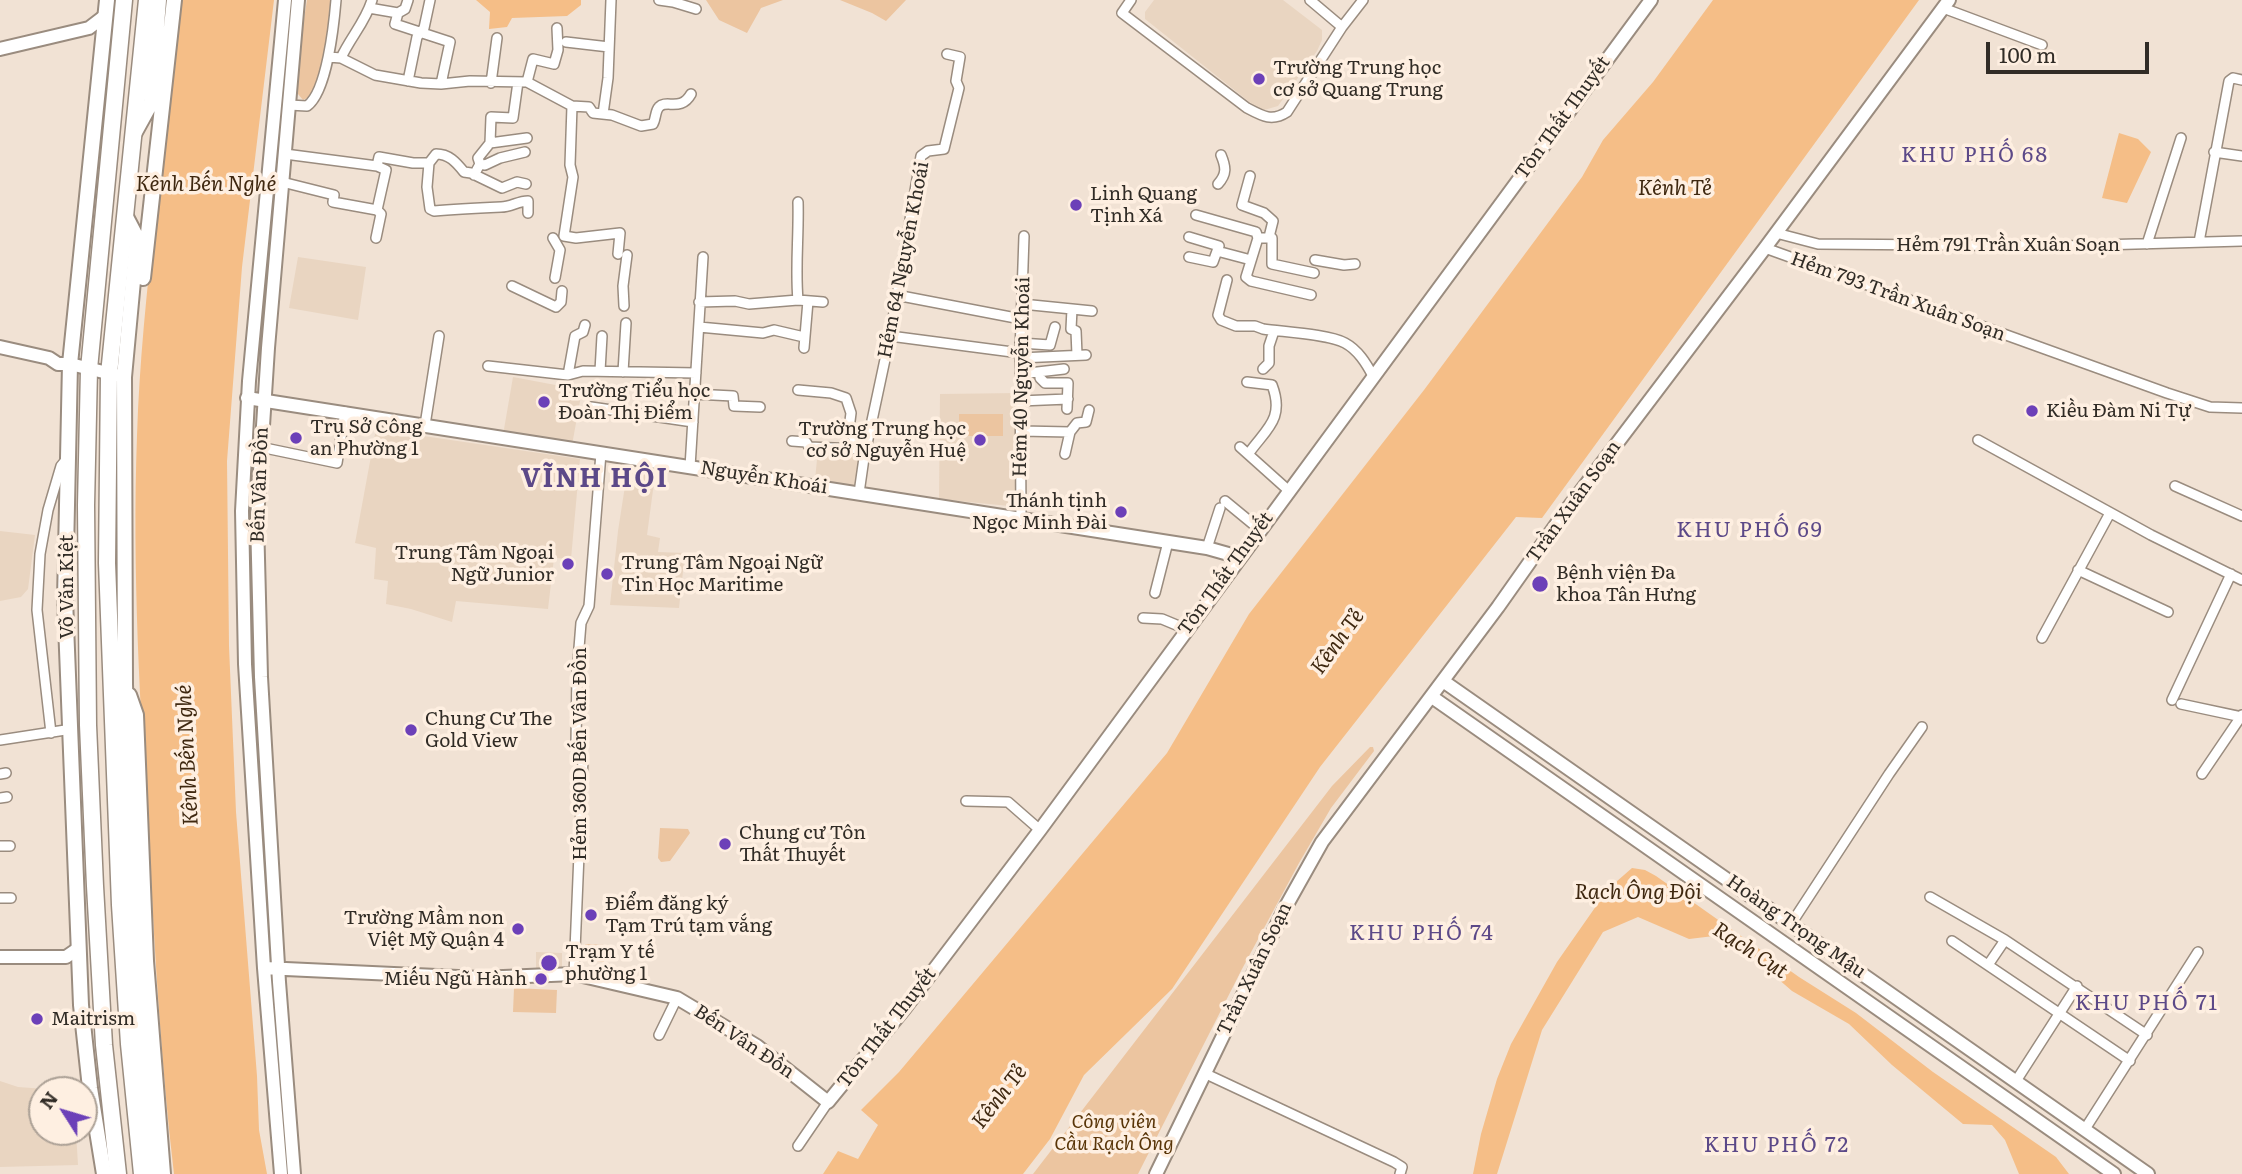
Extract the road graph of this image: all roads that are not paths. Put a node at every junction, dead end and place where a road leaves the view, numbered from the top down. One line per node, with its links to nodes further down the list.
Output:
1 (107, 0): 23 (main road, Võ Văn Kiệt)
2 (124, 0): 116 (highway, Võ Văn Kiệt)
3 (147, 0): 46 (highway)
4 (159, 0): 46 (main road)
5 (174, 0): 105 (main road)
6 (285, 0): 130 (main road, Bến Vân Đồn)
7 (298, 0): 43 (main road, Bến Vân Đồn)
8 (336, 0): 35 (street)
9 (385, 0): 21 (street)
10 (408, 0): 22 (street)
11 (430, 0): 27 (street)
12 (611, 0): 32 (street)
13 (659, 0): 20 (street)
14 (1131, 0): 24 (street)
15 (1310, 0): 24 (street)
16 (1363, 0): 24 (street)
17 (1651, 0): 126 (main road, Tôn Thất Thuyết)
18 (371, 4): 21 (street); 36 (street)
19 (1946, 4): 31 (street); 68 (main road, Trần Xuân Soạn)
20 (696, 9)
21 (383, 11): 22 (street)
22 (398, 13): 27 (street)
23 (106, 15): 25 (main road); 29 (main road, Võ Văn Kiệt)
24 (1342, 27)
25 (89, 28): 29 (main road); 33 (main road)
26 (556, 28): 39 (street)
27 (421, 34): 38 (street); 41 (street)
28 (497, 38): 40 (street)
29 (104, 41): 114 (main road, Võ Văn Kiệt)
30 (566, 42): 32 (street)
31 (2042, 45)
32 (608, 47): 45 (street)
33 (0, 50)
34 (947, 54): 90 (street, Hẻm 64 Nguyễn Khoái)
35 (329, 57): 36 (street); 43 (street)
36 (341, 58): 38 (street)
37 (2242, 80): 51 (street)
38 (408, 81): 41 (street)
39 (522, 82): 40 (street); 44 (street); 49 (street)
40 (491, 83): 41 (street)
41 (442, 84)
42 (691, 94): 45 (street)
43 (289, 105): 52 (main road, Bến Vân Đồn)
44 (572, 106): 45 (street); 70 (street)
45 (603, 114)
46 (135, 132): 66 (highway)
47 (527, 138): 49 (street)
48 (2181, 138): 77 (street)
49 (490, 143): 56 (street)
50 (525, 152): 56 (street)
51 (2214, 152): 54 (street); 76 (street)
52 (285, 154): 57 (street); 60 (main road, Bến Vân Đồn)
53 (1221, 155): 62 (street)
54 (2242, 156)
55 (429, 163): 57 (street); 58 (street); 65 (street)
56 (480, 164): 58 (street)
57 (375, 166): 64 (street)
58 (474, 175): 61 (street)
59 (1250, 176): 72 (street)
60 (282, 182): 64 (street); 131 (main road, Bến Vân Đồn)
61 (526, 184)
62 (1218, 184)
63 (798, 202): 92 (street)
64 (377, 211): 73 (street)
65 (528, 213)
66 (125, 215): 105 (main road); 124 (highway)
67 (1196, 215): 74 (street)
68 (1776, 233): 77 (street, Hẻm 791 Trần Xuân Soạn); 78 (main road, Trần Xuân Soạn)
69 (1024, 236): 96 (street, Hẻm 40 Nguyễn Khoái)
70 (558, 237): 86 (street); 97 (street)
71 (1189, 237): 79 (street)
72 (1269, 237): 74 (street); 85 (street)
73 (376, 238)
74 (1258, 238): 82 (street)
75 (2242, 241): 76 (street, Hẻm 791 Trần Xuân Soạn)
76 (2199, 242): 77 (street, Hẻm 791 Trần Xuân Soạn)
77 (2147, 244)
78 (1765, 248): 135 (street, Hẻm 793 Trần Xuân Soạn); 170 (main road, Trần Xuân Soạn)
79 (1217, 251): 81 (street); 82 (street)
80 (703, 257): 94 (street)
81 (1189, 257)
82 (1251, 260): 91 (street)
83 (1315, 260): 84 (street)
84 (1354, 264)
85 (1314, 273)
86 (555, 278)
87 (1227, 280): 106 (street)
88 (512, 286): 89 (street)
89 (562, 292)
90 (896, 295): 100 (street); 109 (street, Hẻm 64 Nguyễn Khoái)
91 (1311, 295)
92 (798, 300): 93 (street); 94 (street)
93 (808, 301): 95 (street); 110 (street)
94 (699, 302): 103 (street)
95 (823, 302)
96 (1022, 304): 98 (street); 100 (street, Hẻm 40 Nguyễn Khoái)
97 (624, 306)
98 (1072, 309): 99 (street); 113 (street)
99 (1092, 311)
100 (1021, 319): 113 (street, Hẻm 40 Nguyễn Khoái)
101 (626, 323): 120 (street)
102 (585, 325): 125 (street)
103 (699, 327): 110 (street); 121 (street)
104 (1055, 327): 113 (street)
105 (129, 329): 124 (main road)
106 (1274, 331): 118 (street); 126 (street)
107 (439, 335): 139 (street)
108 (602, 336): 119 (street)
109 (890, 336): 113 (street); 148 (street, Hẻm 64 Nguyễn Khoái)
110 (804, 337): 112 (street)
111 (0, 347): 114 (main road)
112 (804, 348)
113 (1020, 351): 123 (street, Hẻm 40 Nguyễn Khoái)
114 (70, 364): 116 (main road); 150 (main road, Võ Văn Kiệt)
115 (488, 366): 125 (street)
116 (89, 369): 124 (main road); 214 (highway, Võ Văn Kiệt)
117 (1064, 369): 122 (street)
118 (1263, 369)
119 (600, 371): 120 (street); 125 (street)
120 (623, 372): 121 (street)
121 (696, 373): 129 (street)
122 (1041, 373): 123 (street); 132 (street)
123 (1020, 374): 132 (street, Hẻm 40 Nguyễn Khoái)
124 (116, 375): 171 (main road); 215 (highway)
125 (568, 375)
126 (1373, 376): 153 (main road, Tôn Thất Thuyết)
127 (1247, 382): 147 (street)
128 (798, 390): 148 (street)
129 (694, 394): 134 (street); 138 (street)
130 (247, 398): 131 (main road, Nguyễn Khoái); 195 (main road, Bến Vân Đồn)
131 (264, 400): 137 (main road, Nguyễn Khoái); 144 (main road, Bến Vân Đồn)
132 (1020, 401): 140 (street, Hẻm 40 Nguyễn Khoái)
133 (591, 407): 138 (street)
134 (760, 407)
135 (2242, 408)
136 (1089, 410): 141 (street)
137 (345, 412): 139 (main road, Nguyễn Khoái); 144 (street)
138 (693, 422): 151 (street)
139 (425, 425): 146 (main road, Nguyễn Khoái)
140 (1021, 431): 141 (street); 157 (street, Hẻm 40 Nguyễn Khoái)
141 (1070, 432): 149 (street)
142 (1978, 440): 155 (street)
143 (792, 441): 148 (street)
144 (260, 447): 197 (main road, Bến Vân Đồn)
145 (1240, 447): 147 (street)
146 (601, 453): 151 (main road, Nguyễn Khoái); 198 (street, Hẻm 360D Bến Vân Đồn)
147 (1249, 453): 153 (street)
148 (861, 454): 154 (street, Hẻm 64 Nguyễn Khoái)
149 (1065, 454)
150 (68, 458): 175 (main road, Võ Văn Kiệt); 176 (street)
151 (690, 467): 154 (main road, Nguyễn Khoái)
152 (2175, 486): 156 (street)
153 (1288, 490): 158 (main road, Tôn Thất Thuyết)
154 (859, 493): 157 (main road, Nguyễn Khoái)
155 (2110, 513): 162 (street); 163 (street)
156 (2242, 516)
157 (1021, 519): 159 (main road, Nguyễn Khoái)
158 (1259, 529): 160 (street); 161 (main road, Tôn Thất Thuyết)
159 (1168, 542): 160 (main road, Nguyễn Khoái); 165 (street)
160 (1207, 548): 161 (main road, Nguyễn Khoái)
161 (1238, 557): 168 (main road, Tôn Thất Thuyết)
162 (2078, 570): 166 (street); 169 (street)
163 (2231, 574): 164 (street); 173 (street)
164 (2242, 580)
165 (1155, 593)
166 (2168, 612)
167 (1143, 618): 168 (street)
168 (1186, 629): 182 (main road, Tôn Thất Thuyết)
169 (2042, 638)
170 (1443, 681): 172 (main road, Trần Xuân Soạn); 180 (main road, Hoàng Trọng Mậu)
171 (125, 684): 216 (main road); 217 (main road)
172 (1432, 697): 181 (main road, Hoàng Trọng Mậu); 207 (main road, Trần Xuân Soạn)
173 (2242, 716): 178 (street)
174 (1922, 727): 186 (street)
175 (72, 729): 176 (street); 190 (main road, Võ Văn Kiệt)
176 (51, 733): 177 (street)
177 (0, 740)
178 (2202, 774)
179 (966, 801): 182 (street)
180 (1627, 809): 181 (main road); 186 (main road, Hoàng Trọng Mậu)
181 (1616, 825): 187 (main road, Hoàng Trọng Mậu)
182 (1040, 830): 209 (main road, Tôn Thất Thuyết)
183 (0, 898): 184 (street)
184 (11, 898)
185 (1930, 898): 188 (street)
186 (1791, 924): 187 (main road); 202 (main road, Hoàng Trọng Mậu)
187 (1780, 940): 205 (main road, Hoàng Trọng Mậu)
188 (2005, 940): 194 (street); 199 (street)
189 (1952, 941): 194 (street)
190 (79, 948): 193 (main road); 196 (main road, Võ Văn Kiệt)
191 (2198, 952): 204 (street)
192 (0, 957): 193 (main road)
193 (66, 957): 196 (main road)
194 (1988, 965): 201 (street)
195 (264, 968): 197 (main road, Bến Vân Đồn); 218 (main road, Bến Vân Đồn)
196 (80, 969): 213 (main road, Võ Văn Kiệt)
197 (279, 969): 198 (main road, Bến Vân Đồn); 219 (main road, Bến Vân Đồn)
198 (574, 974): 200 (main road, Bến Vân Đồn)
199 (2077, 986): 201 (street); 204 (street)
200 (677, 999): 203 (street); 209 (main road, Bến Vân Đồn)
201 (2060, 1012): 206 (street); 208 (street)
202 (1943, 1030): 205 (main road); 208 (main road, Hoàng Trọng Mậu)
203 (659, 1035)
204 (2147, 1035): 206 (street)
205 (1931, 1046): 212 (main road, Hoàng Trọng Mậu)
206 (2130, 1060): 210 (street)
207 (1204, 1073): 220 (main road, Trần Xuân Soạn); 221 (street)
208 (2016, 1081): 210 (main road, Hoàng Trọng Mậu)
209 (828, 1102): 211 (street, Tôn Thất Thuyết)
210 (2085, 1129): 212 (main road); 223 (main road, Hoàng Trọng Mậu)
211 (799, 1146)
212 (2073, 1146): 222 (main road, Hoàng Trọng Mậu)
213 (104, 1174)
214 (118, 1174)
215 (142, 1174)
216 (152, 1174)
217 (163, 1174)
218 (281, 1174)
219 (294, 1174)
220 (1156, 1174)
221 (1400, 1174)
222 (2114, 1174)
223 (2148, 1174)

